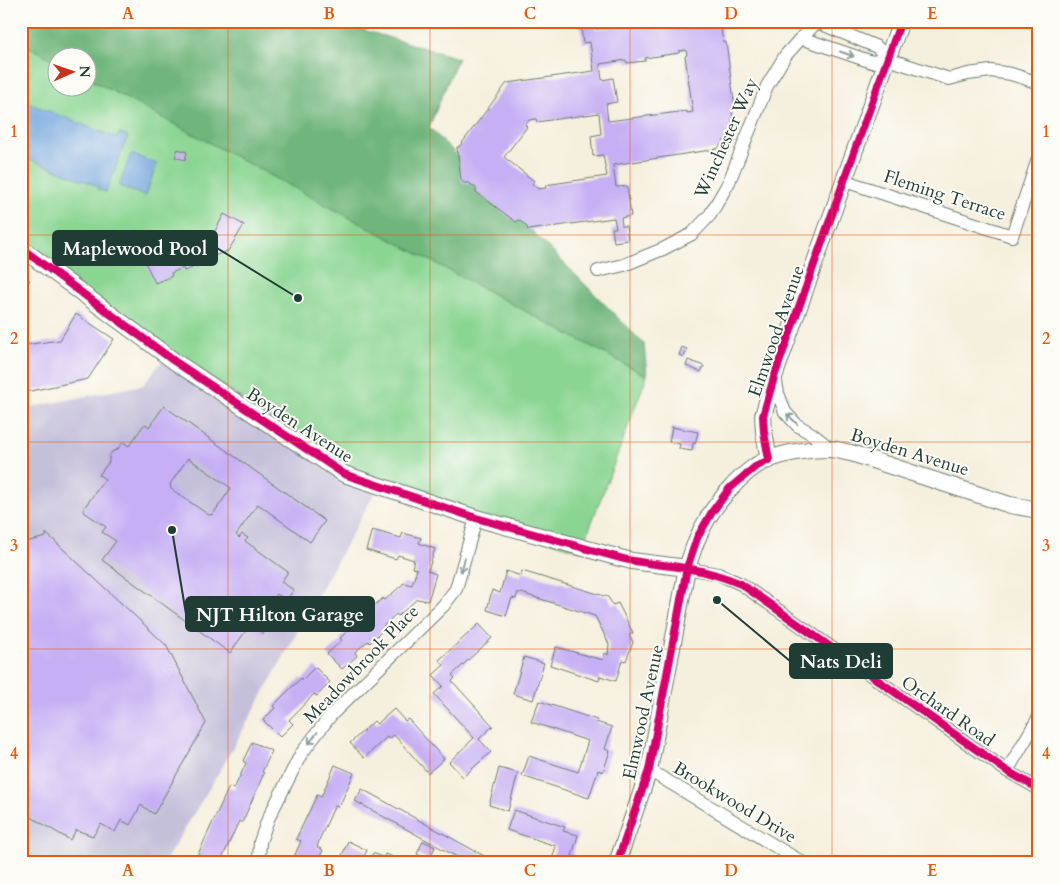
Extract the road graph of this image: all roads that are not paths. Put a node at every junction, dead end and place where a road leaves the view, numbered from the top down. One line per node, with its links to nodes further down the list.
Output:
1 (901, 21): 4 (street, Elmwood Avenue)
2 (817, 22): 3 (street, Winchester Way); 4 (street)
3 (800, 38): 4 (street, one-way to 4); 9 (street, Winchester Way)
4 (888, 59): 5 (street); 7 (street, Elmwood Avenue)
5 (1039, 83)
6 (1039, 156): 7 (street, Fleming Terrace)
7 (845, 181): 10 (street, Elmwood Avenue)
8 (21, 248): 14 (street, Boyden Avenue)
9 (598, 272)
10 (774, 374): 11 (street, one-way to 10); 12 (street, Elmwood Avenue)
11 (830, 449): 12 (street, Boyden Avenue); 13 (street, Boyden Avenue)
12 (769, 460): 15 (street, Elmwood Avenue)
13 (1039, 510)
14 (476, 518): 15 (street, Boyden Avenue); 20 (street, Meadowbrook Place, one-way to 20)
15 (687, 568): 17 (street, Elmwood Avenue); 18 (street, Orchard Road)
16 (1039, 717): 18 (street)
17 (649, 770): 21 (street, Elmwood Avenue); 22 (street, Brookwood Drive)
18 (1007, 771): 19 (street, Orchard Road)
19 (1039, 789)
20 (260, 863)
21 (617, 863)
22 (803, 863)

